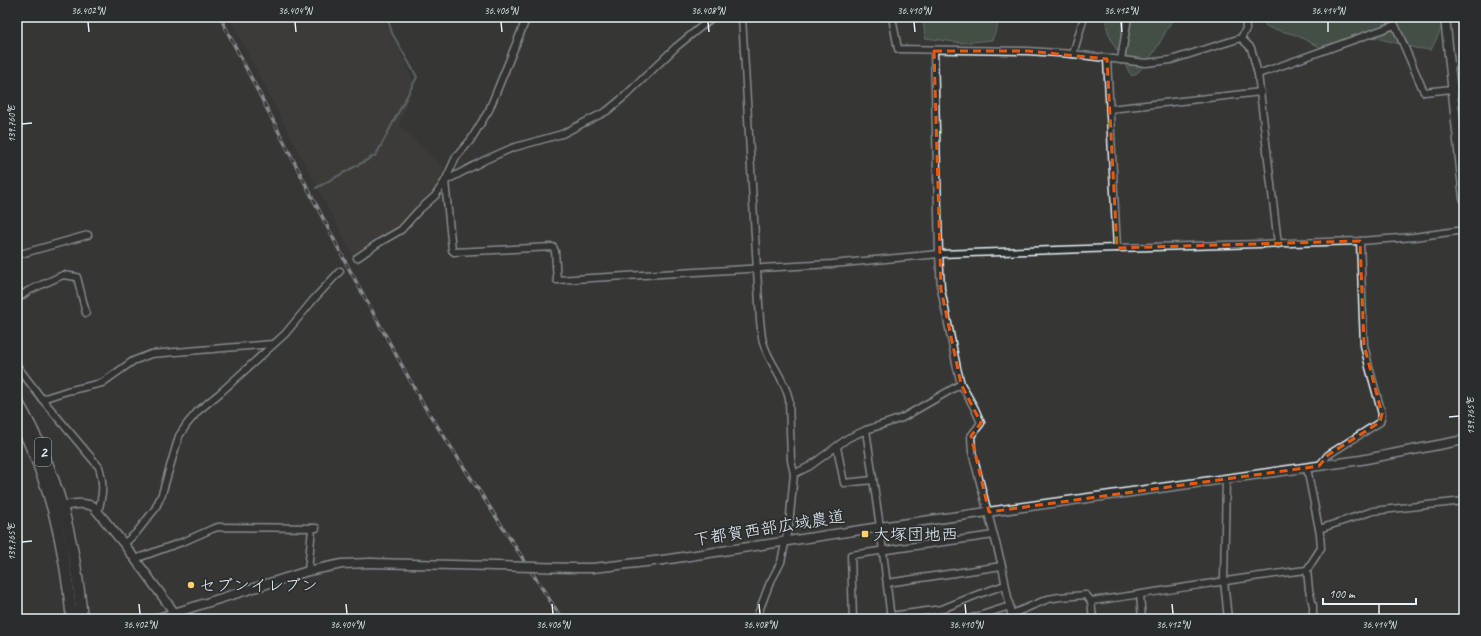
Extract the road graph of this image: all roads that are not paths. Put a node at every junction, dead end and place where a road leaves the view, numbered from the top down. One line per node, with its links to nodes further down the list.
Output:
1 (527, 17): 18 (street)
2 (713, 17): 18 (street)
3 (742, 17): 28 (street)
4 (892, 17): 10 (street)
5 (1084, 17): 11 (street)
6 (1128, 17): 13 (street)
7 (1245, 17): 9 (street)
8 (1445, 17): 15 (street)
9 (1241, 38): 13 (street); 14 (street)
10 (934, 51): 11 (street); 25 (street)
11 (1074, 54): 12 (street)
12 (1107, 59): 13 (street); 17 (street)
13 (1121, 60)
14 (1258, 74): 15 (street); 16 (street)
15 (1452, 88): 19 (street)
16 (1261, 92): 17 (street); 23 (street)
17 (1110, 109): 24 (street)
18 (445, 181): 27 (street); 28 (street)
19 (1464, 198)
20 (1464, 230): 22 (street)
21 (88, 235): 26 (street)
22 (1360, 241): 23 (street); 41 (street)
23 (1278, 244): 24 (street)
24 (1117, 248): 25 (street)
25 (939, 254): 28 (street); 34 (street)
26 (17, 255)
27 (357, 258)
28 (756, 269): 43 (street)
29 (340, 271): 32 (street)
30 (17, 299): 31 (street)
31 (86, 313)
32 (273, 344): 35 (street); 54 (street)
33 (17, 366): 35 (street)
34 (961, 384): 38 (street); 49 (street)
35 (42, 399): 48 (street)
36 (17, 401): 47 (main road, 2)
37 (17, 418): 47 (main road, 2)
38 (866, 430): 40 (street); 45 (street)
39 (1464, 440): 41 (street, 下都賀西部広域農道)
40 (837, 447): 43 (street); 45 (street)
41 (1319, 466): 42 (street, 下都賀西部広域農道)
42 (1307, 468): 44 (street, 下都賀西部広域農道); 51 (street)
43 (794, 474): 53 (street)
44 (1226, 479): 49 (street, 下都賀西部広域農道); 60 (street)
45 (873, 480): 50 (street)
46 (1464, 501): 51 (street)
47 (58, 507): 48 (street); 69 (main road, 2); 70 (main road, 2)
48 (98, 511): 54 (street)
49 (988, 512): 50 (street, 下都賀西部広域農道); 52 (street)
50 (880, 527): 53 (street, 下都賀西部広域農道); 55 (street)
51 (1319, 529): 58 (street)
52 (994, 535): 55 (street); 57 (street)
53 (786, 541): 59 (street, 下都賀西部広域農道, bridge); 72 (street)
54 (124, 544): 56 (street)
55 (883, 551): 61 (street); 73 (street)
56 (135, 559): 59 (street); 66 (street)
57 (1002, 566): 61 (street); 62 (street)
58 (1307, 570): 60 (street); 78 (street)
59 (308, 571): 66 (street)
60 (1224, 581): 63 (street); 77 (street)
61 (887, 583): 68 (street)
62 (1006, 585): 65 (street); 68 (street)
63 (1140, 595): 64 (street); 76 (street)
64 (1091, 601): 67 (street); 75 (street)
65 (1010, 606): 67 (street); 74 (street)
66 (177, 616): 71 (street)
67 (1012, 616)
68 (890, 617)
69 (72, 619)
70 (82, 619)
71 (155, 619)
72 (756, 619)
73 (853, 619)
74 (969, 619)
75 (1093, 619)
76 (1142, 619)
77 (1228, 619)
78 (1313, 619)

